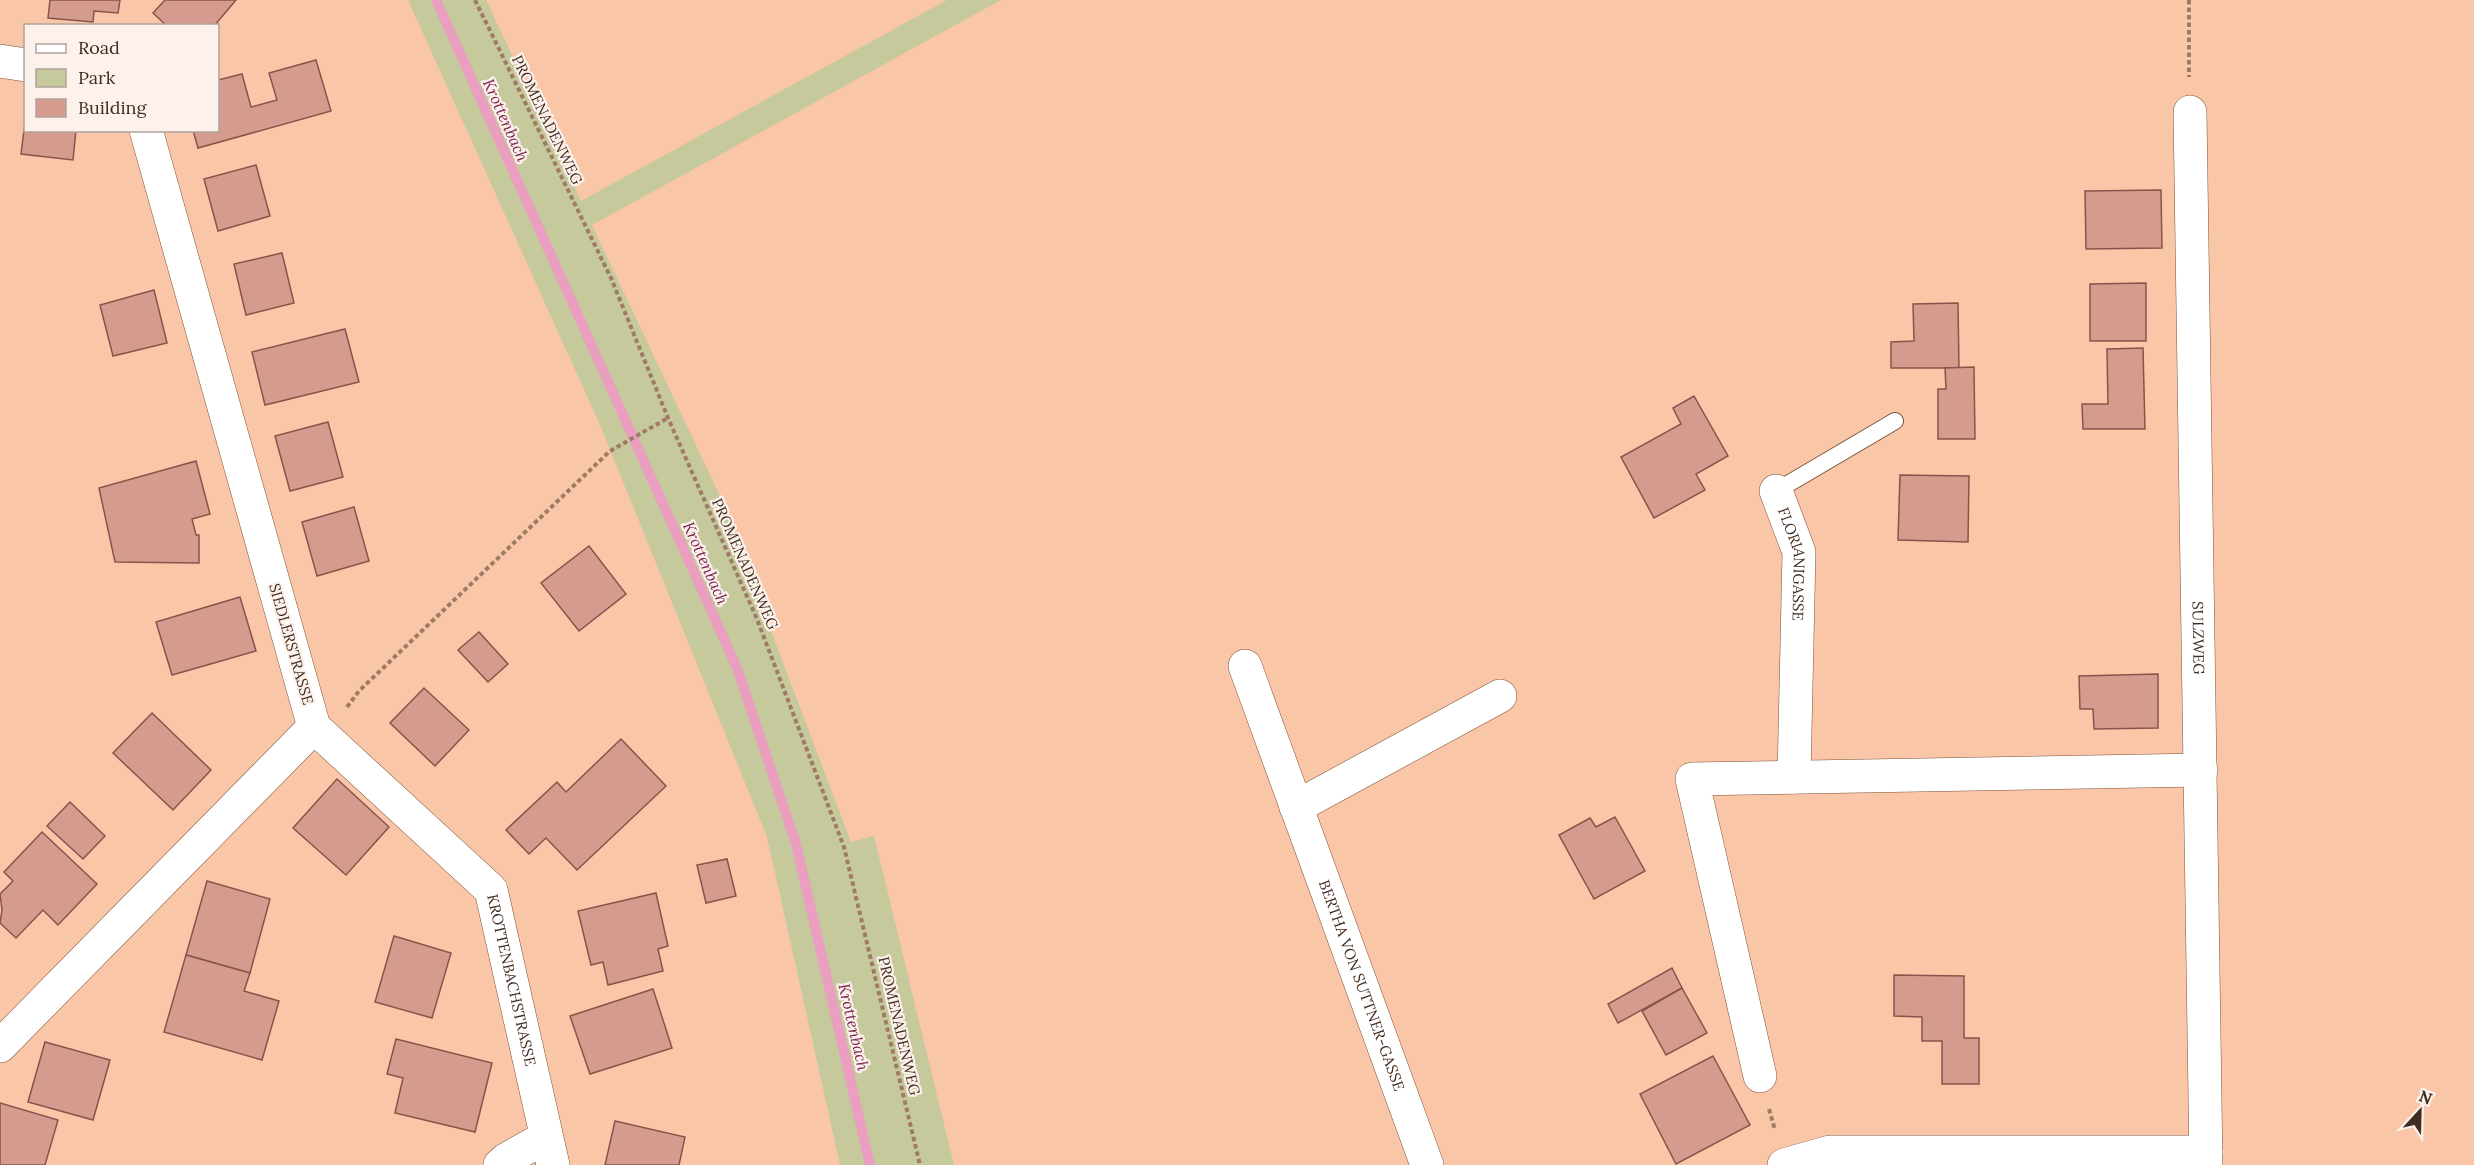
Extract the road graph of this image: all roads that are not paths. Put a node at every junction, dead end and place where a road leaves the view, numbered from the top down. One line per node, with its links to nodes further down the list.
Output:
1 (0, 61): 2 (street)
2 (24, 65)
3 (2190, 112): 10 (street, SULZWEG)
4 (148, 132): 9 (street, SIEDLERSTRASSE)
5 (1895, 421): 6 (lane, FLORIANIGASSE)
6 (1776, 491): 11 (street, FLORIANIGASSE)
7 (1245, 666): 12 (street, BERTHA VON SUTTNER-GASSE)
8 (1500, 696): 12 (street)
9 (314, 727): 13 (street); 15 (street, KROTTENBACHSTRASSE)
10 (2201, 770): 11 (street); 16 (street, SULZWEG)
11 (1794, 777): 14 (street)
12 (1296, 807): 18 (street, BERTHA VON SUTTNER-GASSE)
13 (0, 1046)
14 (1760, 1076)
15 (550, 1151): 17 (street)
16 (2206, 1159): 19 (street)
17 (500, 1165)
18 (1427, 1165)
19 (1784, 1165)

